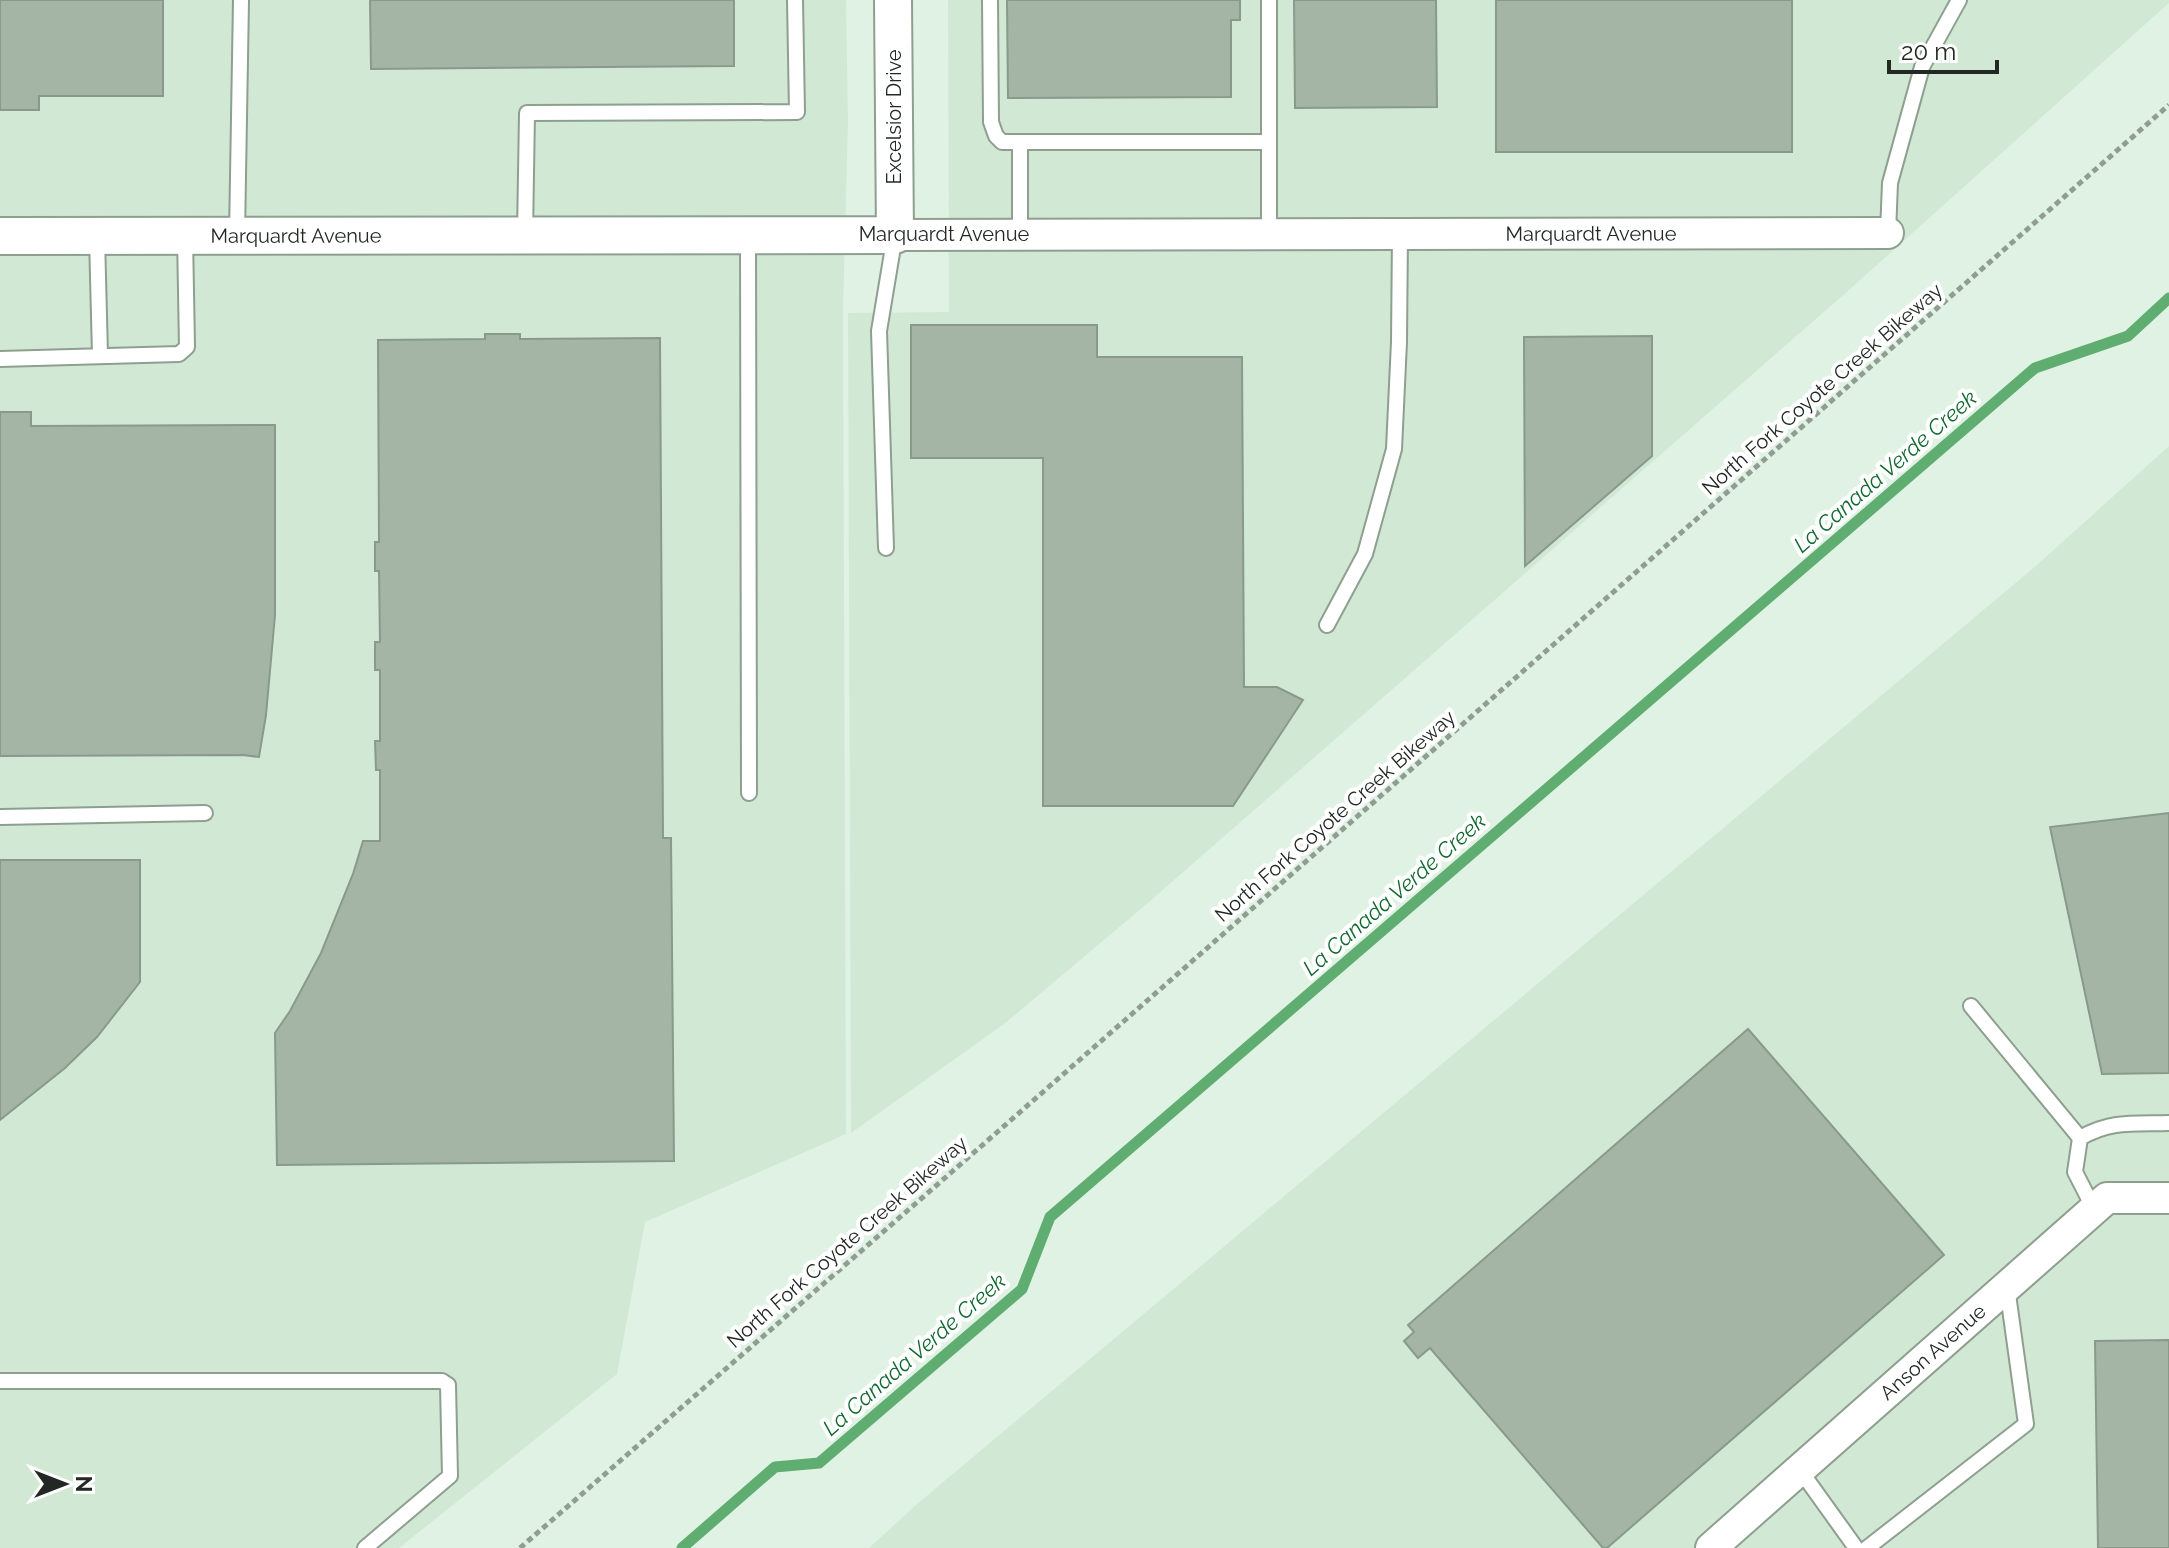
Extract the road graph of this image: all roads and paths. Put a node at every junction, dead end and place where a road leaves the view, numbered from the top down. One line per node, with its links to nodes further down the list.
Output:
1 (241, 0): 20 (lane)
2 (795, 0): 14 (lane)
3 (893, 0): 16 (street, Excelsior Drive)
4 (990, 0): 9 (lane)
5 (1269, 0): 8 (lane)
6 (1959, 0): 10 (lane)
7 (2169, 105): 37 (path, North Fork Coyote Creek Bikeway)
8 (1269, 142): 9 (lane); 12 (lane)
9 (1020, 143): 11 (lane)
10 (1888, 233): 13 (street, Marquardt Avenue)
11 (1020, 234): 12 (street, Marquardt Avenue); 16 (street, Marquardt Avenue)
12 (1269, 234): 13 (street, Marquardt Avenue)
13 (1400, 234): 24 (lane)
14 (525, 235): 15 (street, Marquardt Avenue); 20 (street, Marquardt Avenue)
15 (748, 235): 16 (street, Marquardt Avenue); 25 (lane)
16 (895, 235): 23 (lane)
17 (0, 236): 18 (street, Marquardt Avenue)
18 (97, 236): 19 (street, Marquardt Avenue); 21 (lane)
19 (185, 236): 20 (street, Marquardt Avenue); 21 (lane)
20 (237, 236)
21 (100, 355): 22 (lane)
22 (0, 359)
23 (886, 548)
24 (1327, 625)
25 (749, 793)
26 (205, 813): 27 (lane)
27 (0, 817)
28 (1971, 1006): 30 (lane)
29 (2169, 1123): 30 (lane)
30 (2080, 1138): 32 (lane)
31 (2169, 1198): 32 (street, Anson Avenue)
32 (2094, 1209): 33 (street, Anson Avenue)
33 (2007, 1287): 35 (street, Anson Avenue); 40 (lane)
34 (0, 1381): 36 (lane)
35 (1800, 1470): 38 (street, Anson Avenue); 39 (lane)
36 (365, 1548)
37 (520, 1548)
38 (1711, 1548)
39 (1856, 1548)
40 (1867, 1548)

